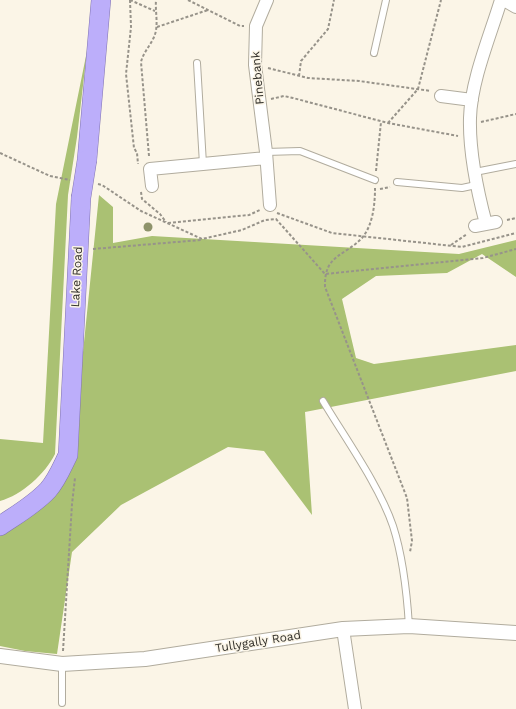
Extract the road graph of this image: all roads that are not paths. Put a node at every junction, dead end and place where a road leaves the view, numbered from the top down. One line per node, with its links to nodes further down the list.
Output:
1 (101, 0): 22 (highway, Lake Road, bridge)
2 (267, 0): 11 (street, Pinebank)
3 (386, 0): 7 (lane)
4 (501, 0): 10 (street)
5 (504, 0): 6 (street)
6 (516, 7)
7 (374, 53)
8 (197, 63): 12 (lane)
9 (441, 96): 10 (street)
10 (472, 100): 14 (street)
11 (266, 155): 12 (street); 15 (lane); 19 (street, Pinebank)
12 (203, 164): 18 (street)
13 (516, 164): 14 (lane)
14 (475, 172): 17 (street)
15 (375, 180)
16 (396, 182): 17 (lane)
17 (476, 185): 20 (street)
18 (146, 186)
19 (273, 209)
20 (485, 224)
21 (322, 401): 23 (lane)
22 (0, 526)
23 (409, 626): 24 (street, Tullygally Road); 25 (street, Tullygally Road)
24 (343, 629): 27 (street, Tullygally Road); 29 (street)
25 (516, 633)
26 (0, 656): 27 (street, Tullygally Road)
27 (62, 664): 28 (lane)
28 (62, 703)
29 (355, 709)

